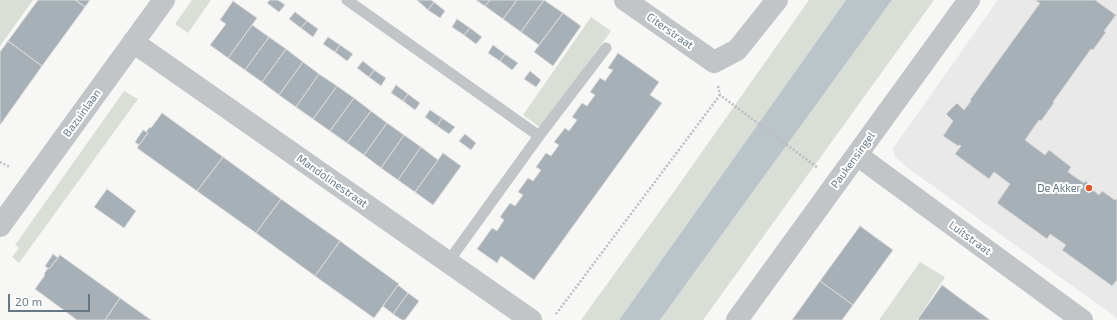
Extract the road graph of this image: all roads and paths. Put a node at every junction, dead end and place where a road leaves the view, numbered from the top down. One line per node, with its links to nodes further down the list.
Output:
1 (164, 0): 6 (street, Bazuinlaan)
2 (347, 0): 10 (lane)
3 (625, 0): 8 (street, Citerstraat)
4 (776, 0): 8 (street)
5 (970, 0): 11 (street, Paukensingel)
6 (134, 42): 15 (street, Bazuinlaan); 16 (street, Mandolinestraat)
7 (606, 48): 10 (lane)
8 (714, 62): 9 (path)
9 (720, 95): 14 (path); 18 (path)
10 (539, 136): 16 (lane)
11 (857, 155): 14 (street, Paukensingel); 20 (street, Luitstraat)
12 (0, 162): 13 (path)
13 (10, 167)
14 (838, 182): 19 (street, Paukensingel)
15 (0, 226)
16 (448, 262): 17 (street, Mandolinestraat)
17 (531, 320)
18 (552, 320)
19 (737, 320)
20 (1082, 320)

